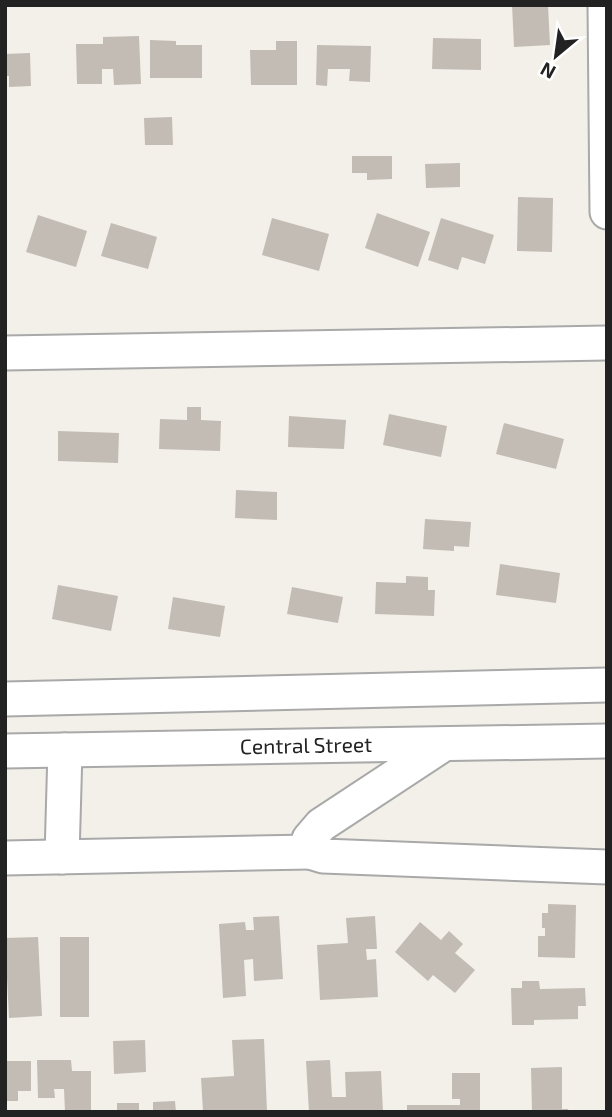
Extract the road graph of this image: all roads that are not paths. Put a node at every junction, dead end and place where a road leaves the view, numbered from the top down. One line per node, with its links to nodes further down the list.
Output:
1 (605, 5): 2 (street)
2 (607, 212)
3 (607, 343): 4 (street)
4 (5, 353)
5 (607, 685): 6 (street)
6 (5, 699)
7 (607, 741): 8 (street, Central Street)
8 (444, 744): 9 (street, Central Street); 11 (street)
9 (65, 750): 10 (street, Central Street); 12 (street)
10 (5, 751)
11 (310, 852): 12 (street); 14 (street)
12 (62, 857): 13 (street)
13 (5, 858)
14 (607, 867)

